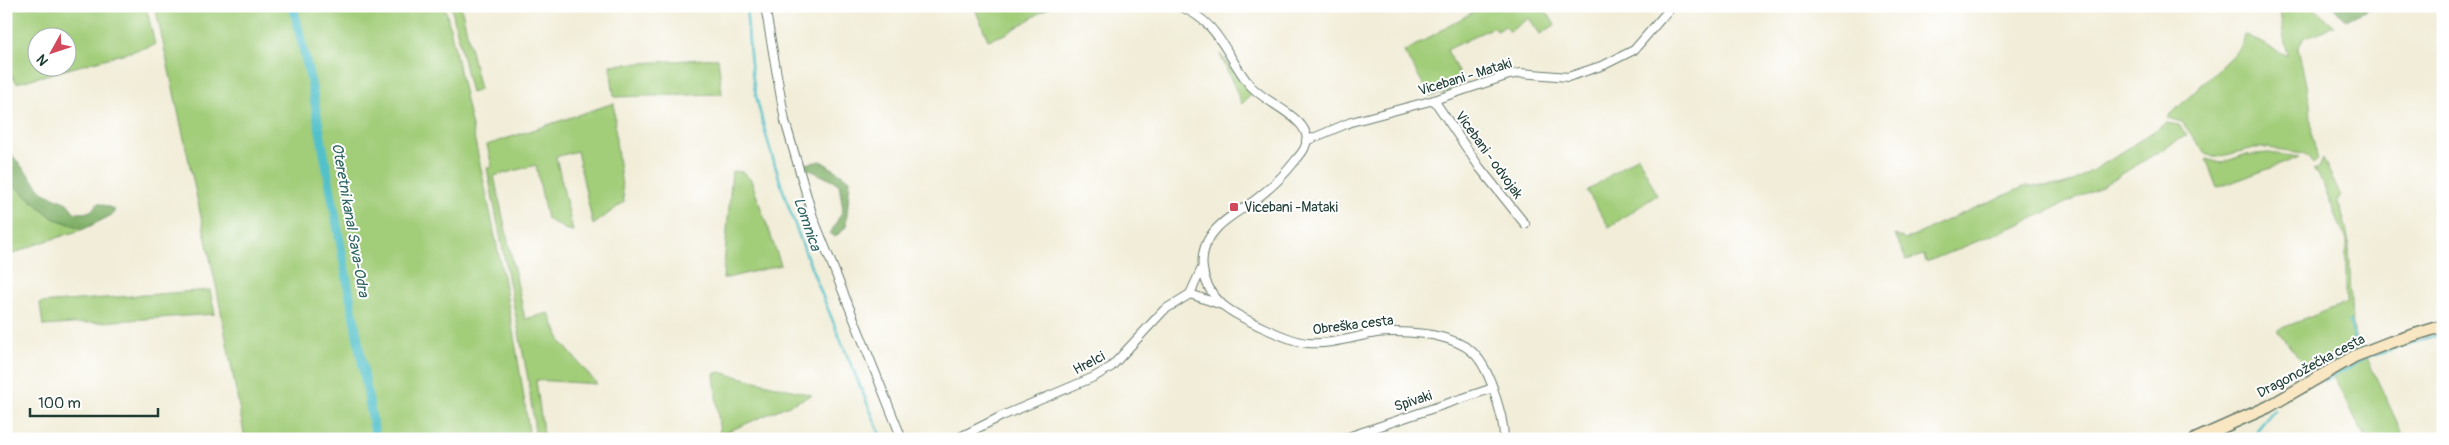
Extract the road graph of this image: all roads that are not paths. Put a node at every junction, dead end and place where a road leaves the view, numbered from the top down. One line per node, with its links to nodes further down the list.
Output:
1 (765, 6): 12 (street)
2 (1178, 6): 5 (street)
3 (1672, 6): 4 (street, Vicebani - Mataki)
4 (1434, 100): 5 (street, Vicebani - Mataki); 6 (street, Vicebani - odvojak)
5 (1306, 142): 7 (street)
6 (1525, 224)
7 (1202, 270): 8 (street); 9 (street, Obreška cesta)
8 (1190, 294): 9 (street); 13 (street, Hrelci)
9 (1224, 306): 11 (street, Obreška cesta)
10 (2443, 326): 16 (main road, Dragonožečka cesta)
11 (1493, 388): 14 (street, Spivaki); 15 (street, Obreška cesta)
12 (902, 439)
13 (956, 439)
14 (1342, 439)
15 (1504, 439)
16 (2196, 439)

